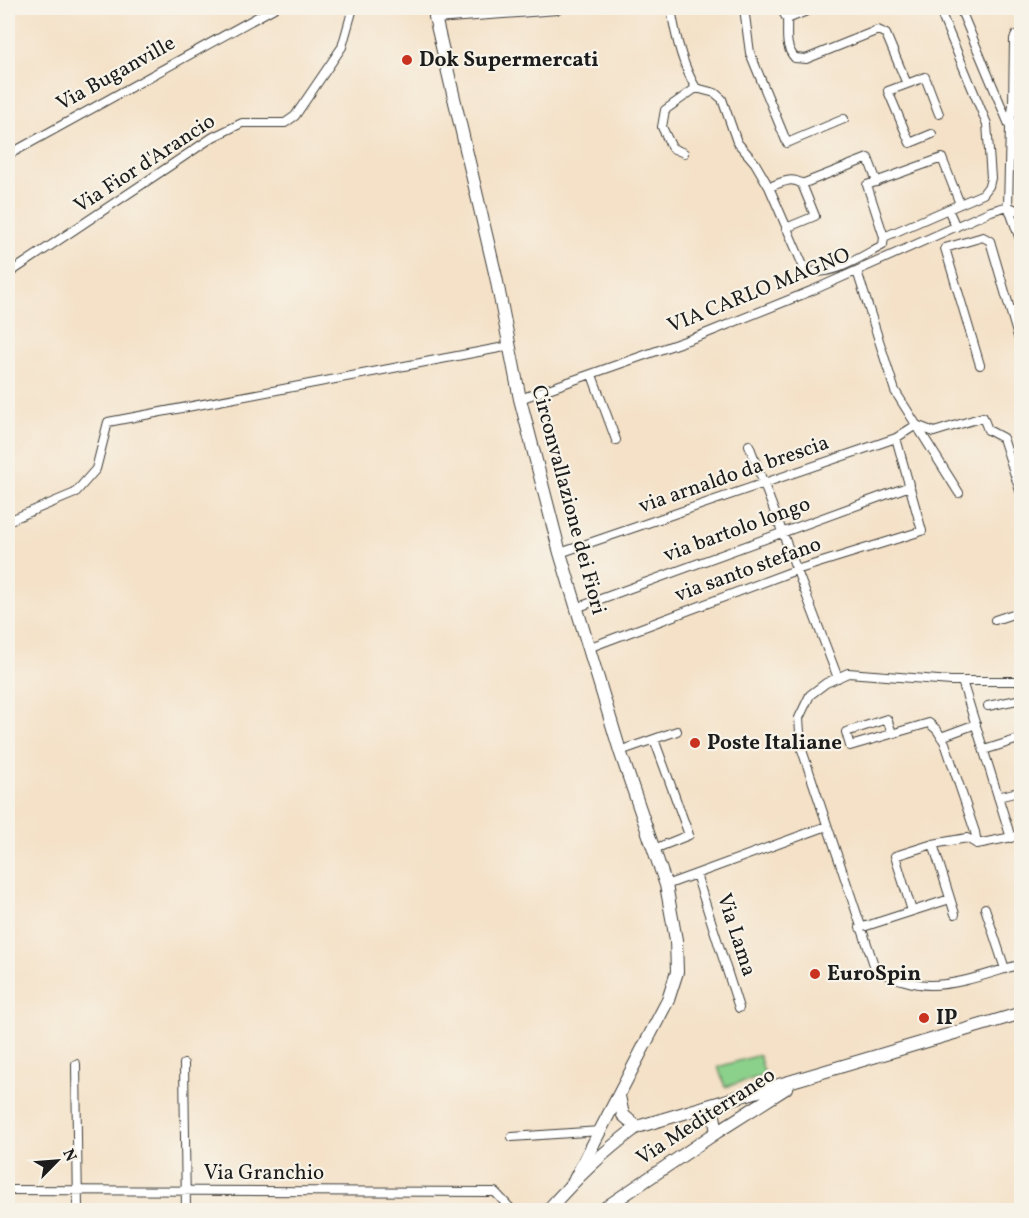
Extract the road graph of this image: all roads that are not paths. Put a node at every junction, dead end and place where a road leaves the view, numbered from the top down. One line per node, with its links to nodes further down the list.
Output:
1 (274, 8): 21 (street, Via Buganville)
2 (353, 8): 37 (street, Via Fior d'Arancio)
3 (556, 8): 10 (street, Circonvallazione dei Fiori)
4 (671, 8): 14 (street)
5 (744, 8): 16 (street)
6 (782, 8): 11 (street)
7 (814, 8): 11 (street)
8 (933, 8): 25 (street)
9 (960, 8): 18 (street)
10 (434, 12): 39 (street, Circonvallazione dei Fiori)
11 (787, 19): 13 (street)
12 (1022, 33): 18 (street)
13 (907, 84): 15 (street); 19 (street)
14 (696, 88): 20 (street); 24 (street)
15 (939, 114)
16 (844, 119)
17 (1022, 124): 18 (street)
18 (1010, 127): 26 (street)
19 (932, 134)
20 (684, 153)
21 (8, 155)
22 (877, 182): 23 (street); 25 (street); 32 (street)
23 (802, 184): 24 (street); 30 (street)
24 (769, 187): 30 (street)
25 (960, 204): 27 (street)
26 (1008, 206): 28 (street); 29 (street, VIA CARLO MAGNO); 33 (street)
27 (948, 209): 29 (street); 32 (street)
28 (1022, 213)
29 (956, 227): 31 (street, VIA CARLO MAGNO)
30 (786, 228): 35 (street)
31 (940, 234): 34 (street); 36 (street, VIA CARLO MAGNO)
32 (884, 237): 35 (street)
33 (1022, 245)
34 (945, 248): 40 (street); 41 (street)
35 (835, 269): 38 (street)
36 (857, 271): 38 (street, VIA CARLO MAGNO); 44 (street)
37 (8, 274)
38 (840, 278): 42 (street, VIA CARLO MAGNO)
39 (510, 346): 43 (street, Circonvallazione dei Fiori); 52 (street)
40 (1022, 350)
41 (980, 365)
42 (592, 375): 43 (street, VIA CARLO MAGNO); 46 (street)
43 (520, 399): 54 (street, Circonvallazione dei Fiori)
44 (916, 425): 45 (street, via arnaldo da brescia); 50 (street); 51 (street)
45 (896, 438): 48 (street, via arnaldo da brescia); 49 (street)
46 (616, 440)
47 (749, 445): 48 (street)
48 (763, 485): 53 (street); 54 (street, via arnaldo da brescia)
49 (910, 486): 53 (street, via bartolo longo); 55 (street, via santo stefano)
50 (959, 493)
51 (1020, 494)
52 (8, 521)
53 (781, 532): 55 (street); 56 (street, via bartolo longo)
54 (560, 553): 56 (street, Circonvallazione dei Fiori)
55 (796, 570): 59 (street, via santo stefano); 60 (street)
56 (576, 608): 59 (street, Circonvallazione dei Fiori)
57 (1022, 611): 58 (street)
58 (995, 620)
59 (588, 648): 72 (street, Circonvallazione dei Fiori)
60 (838, 678): 61 (street); 75 (street)
61 (962, 681): 62 (street); 65 (street)
62 (1022, 681)
63 (1022, 699): 64 (street)
64 (988, 706)
65 (976, 724): 68 (street); 71 (street)
66 (677, 731): 70 (street)
67 (892, 734): 67 (street); 68 (street)
68 (941, 737): 79 (street)
69 (1022, 738): 71 (street)
70 (654, 739): 72 (street); 80 (street)
71 (984, 750): 74 (street)
72 (620, 752): 80 (street, Circonvallazione dei Fiori)
73 (1022, 791): 74 (street)
74 (998, 797): 77 (street)
75 (827, 826): 81 (street); 87 (street)
76 (1022, 835): 77 (street)
77 (1011, 838): 79 (street)
78 (933, 844): 79 (street); 83 (street); 85 (street)
79 (977, 844)
80 (654, 849): 82 (street, Circonvallazione dei Fiori)
81 (696, 874): 82 (street); 90 (street, Via Lama)
82 (666, 885): 95 (street, Circonvallazione dei Fiori)
83 (950, 899): 85 (street); 86 (street)
84 (985, 908): 89 (street)
85 (912, 911): 87 (street)
86 (955, 914)
87 (860, 928): 89 (street)
88 (1022, 964): 89 (street)
89 (1005, 969)
90 (739, 1008)
91 (1022, 1013): 94 (street)
92 (76, 1064): 103 (street)
93 (184, 1064): 104 (street)
94 (799, 1079): 96 (street, Via Mediterraneo); 99 (street, Via Mediterraneo)
95 (619, 1096): 97 (street); 98 (street, Circonvallazione dei Fiori)
96 (704, 1107): 97 (street, Via Mediterraneo); 99 (street)
97 (637, 1127): 101 (street, Via Mediterraneo)
98 (600, 1131): 100 (street); 101 (street, Circonvallazione dei Fiori)
99 (717, 1132): 109 (street, Via Mediterraneo)
100 (512, 1137)
101 (575, 1179): 105 (street, Via Mediterraneo)
102 (8, 1190): 103 (street, Via Granchio)
103 (78, 1191): 104 (street, Via Granchio); 106 (street)
104 (185, 1191): 107 (street); 108 (street, Via Granchio)
105 (553, 1208)
106 (78, 1210)
107 (186, 1210)
108 (512, 1210)
109 (602, 1210)

